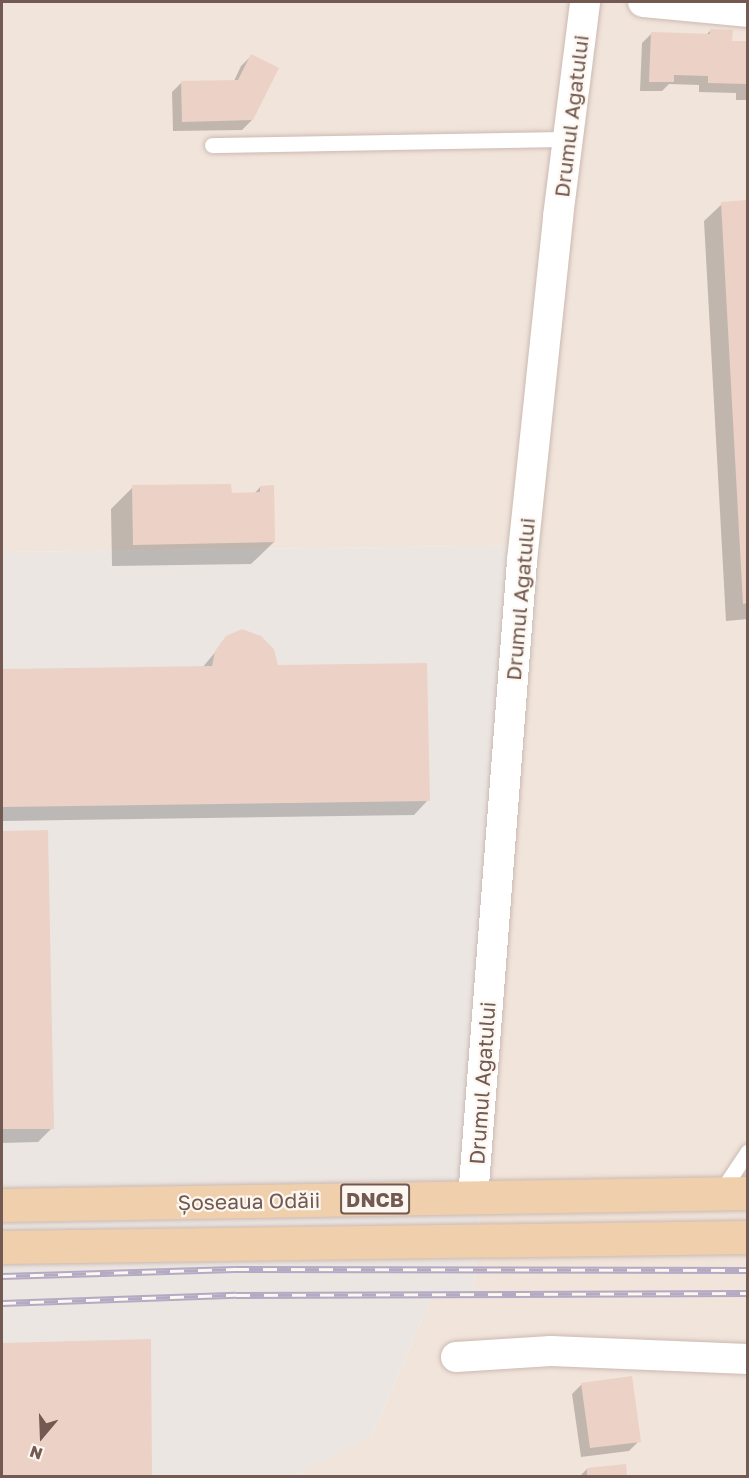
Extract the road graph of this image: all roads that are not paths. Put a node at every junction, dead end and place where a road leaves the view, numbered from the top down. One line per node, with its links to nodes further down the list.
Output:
1 (585, 2): 4 (street, Drumul Agatului)
2 (643, 2): 3 (street)
3 (747, 12)
4 (569, 138): 5 (lane); 8 (street, Drumul Agatului)
5 (212, 145)
6 (747, 1151): 7 (lane)
7 (734, 1193): 8 (main road, Șoseaua Odăii / DNCB)
8 (473, 1198): 9 (main road, Șoseaua Odăii / DNCB)
9 (2, 1205)
10 (747, 1237): 11 (main road, Șoseaua Odăii / DNCB)
11 (2, 1247)
12 (456, 1357): 13 (street)
13 (747, 1359)

